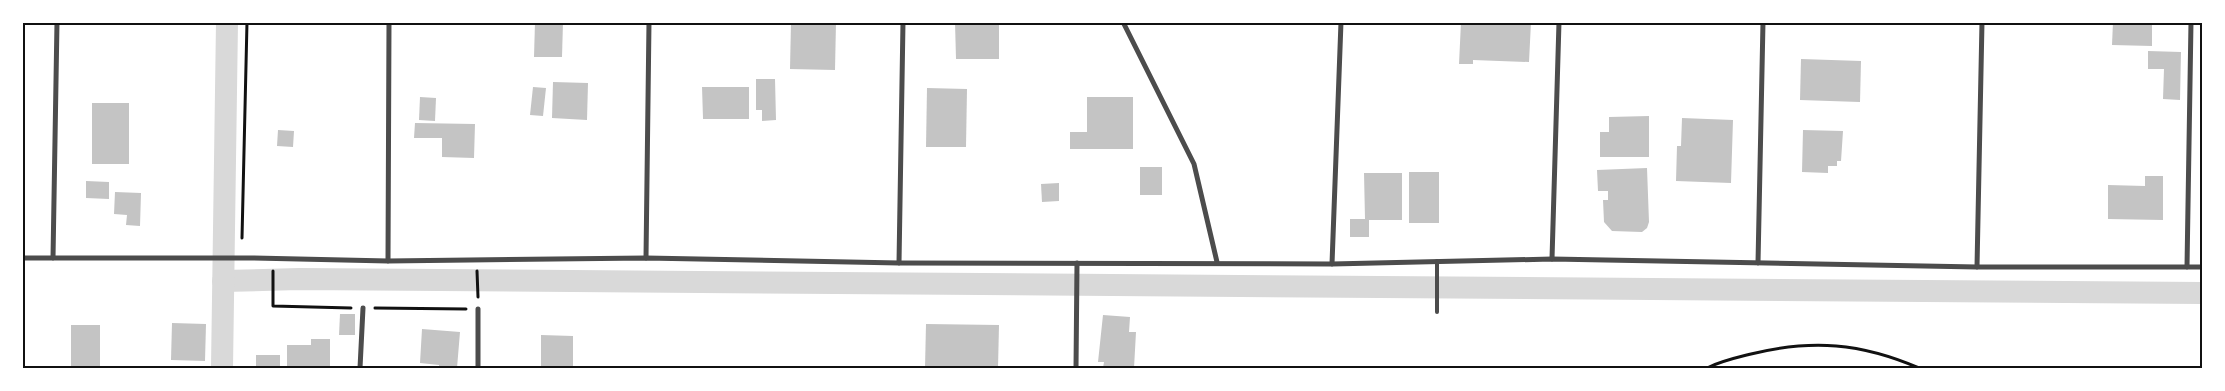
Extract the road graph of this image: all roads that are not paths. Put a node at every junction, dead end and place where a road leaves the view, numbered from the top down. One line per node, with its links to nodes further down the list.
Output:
1 (56, 22): 12 (street)
2 (389, 22): 15 (street)
3 (648, 22): 13 (street)
4 (903, 22): 18 (street)
5 (1123, 22): 17 (street)
6 (1341, 22): 21 (street)
7 (1559, 22): 14 (street)
8 (1763, 22): 20 (street)
9 (1982, 22): 22 (street)
10 (2191, 22): 23 (street)
11 (22, 258): 12 (street)
12 (53, 258): 15 (street)
13 (646, 258): 15 (street); 18 (street)
14 (1552, 259): 16 (street); 20 (street)
15 (388, 261)
16 (1437, 261): 21 (street); 27 (lane)
17 (1216, 262): 19 (street); 21 (street)
18 (899, 263): 19 (street)
19 (1077, 263): 30 (street)
20 (1758, 263): 22 (street)
21 (1332, 264)
22 (1977, 267): 23 (street)
23 (2187, 267): 24 (street)
24 (2202, 267)
25 (363, 308): 28 (street)
26 (478, 309): 29 (street)
27 (1438, 312)
28 (360, 368)
29 (478, 368)
30 (1076, 368)

